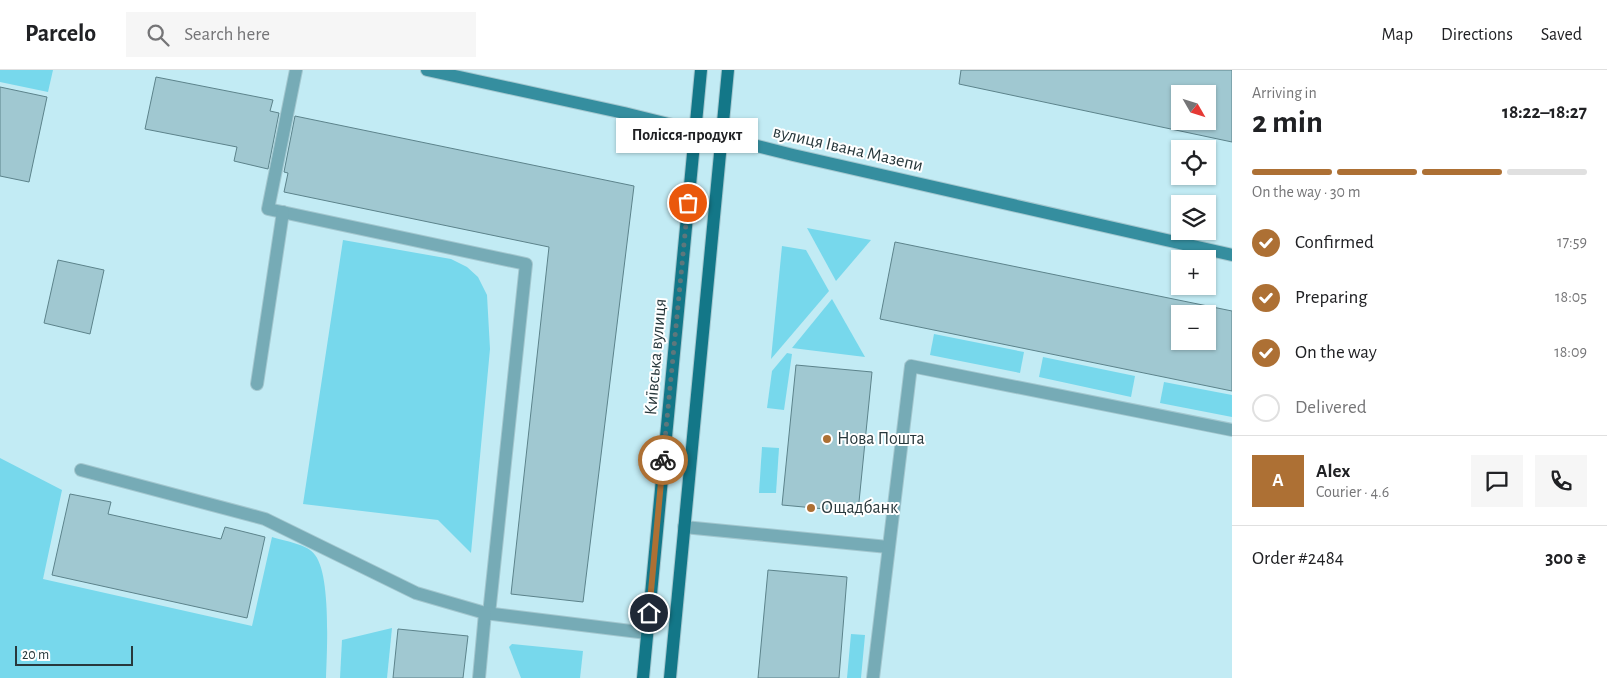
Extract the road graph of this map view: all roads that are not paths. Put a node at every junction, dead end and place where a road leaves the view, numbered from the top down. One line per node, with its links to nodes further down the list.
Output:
1 (296, 70): 7 (lane)
2 (427, 70): 5 (main road, вулиця Івана Мазепи)
3 (700, 70): 5 (main road, Київська вулиця)
4 (728, 70): 6 (main road)
5 (695, 131): 6 (main road, вулиця Івана Мазепи); 15 (main road, Київська вулиця)
6 (722, 138): 8 (main road, вулиця Івана Мазепи); 12 (main road)
7 (283, 212): 9 (lane); 14 (lane)
8 (1232, 255)
9 (257, 384)
10 (1232, 430): 13 (lane)
11 (81, 470): 14 (lane)
12 (684, 527): 13 (lane); 18 (main road)
13 (888, 547): 19 (lane)
14 (487, 614): 15 (lane); 16 (lane)
15 (647, 633): 17 (main road, Київська вулиця)
16 (479, 678)
17 (643, 678)
18 (670, 678)
19 (873, 678)

